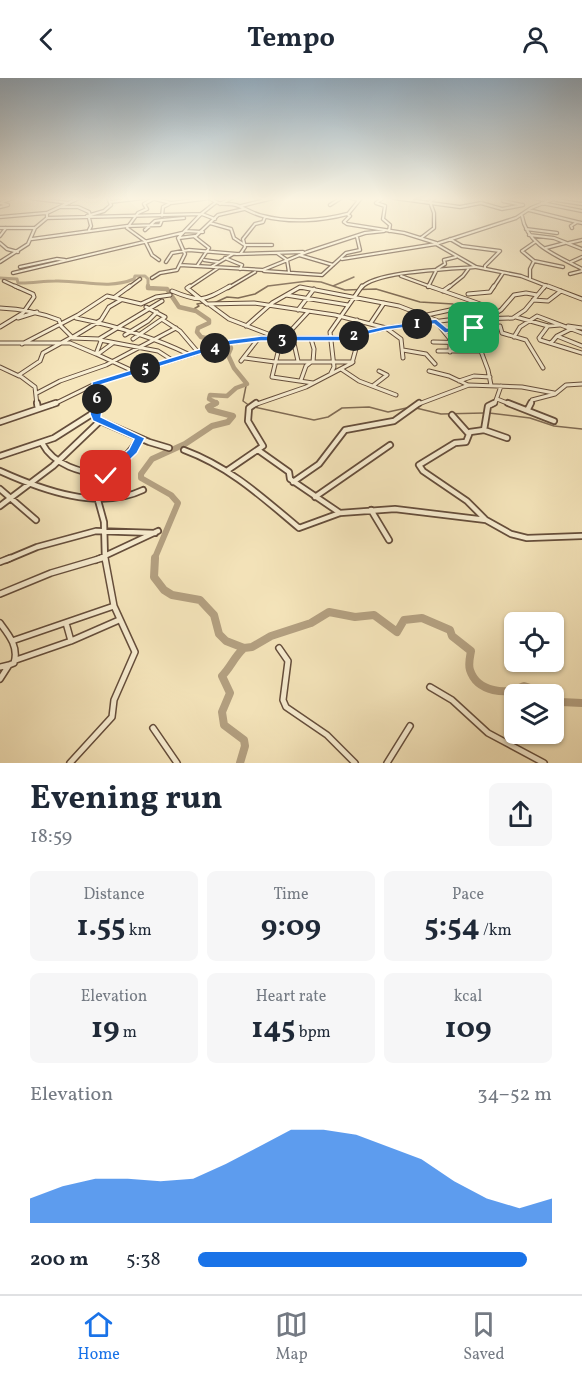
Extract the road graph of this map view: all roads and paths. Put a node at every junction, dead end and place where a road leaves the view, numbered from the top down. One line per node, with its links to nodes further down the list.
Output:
1 (35, 230): 23 (street)
2 (97, 230): 11 (street)
3 (129, 230): 26 (street)
4 (231, 230): 31 (street)
5 (250, 230): 31 (street)
6 (378, 230): 12 (street)
7 (431, 230): 22 (street)
8 (478, 230): 24 (street)
9 (527, 230): 17 (street)
10 (538, 230): 16 (street)
11 (89, 231): 23 (street)
12 (384, 231): 13 (street); 20 (street)
13 (389, 231): 22 (street)
14 (183, 232): 15 (street); 21 (street); 26 (street)
15 (204, 232): 18 (street)
16 (557, 233)
17 (528, 235): 19 (street); 27 (street)
18 (196, 236): 21 (street); 36 (street)
19 (538, 236): 27 (street); 29 (street)
20 (357, 237): 39 (street); 46 (street)
21 (179, 238): 35 (street)
22 (419, 238): 30 (street)
23 (32, 239): 37 (street)
24 (450, 239): 30 (street); 65 (street)
25 (582, 240): 29 (street)
26 (145, 241): 47 (street); 49 (street)
27 (534, 241): 33 (street); 51 (street)
28 (0, 243): 37 (street)
29 (566, 243): 33 (street); 34 (street)
30 (436, 244): 43 (street); 46 (street)
31 (245, 245): 32 (street); 41 (street)
32 (272, 245)
33 (545, 248): 55 (street)
34 (582, 249)
35 (184, 250): 36 (street); 53 (street); 56 (street)
36 (208, 251): 40 (street); 48 (street)
37 (18, 252): 52 (street)
38 (274, 252): 39 (street); 41 (street); 50 (street)
39 (307, 252): 42 (street)
40 (233, 254): 41 (street); 45 (street)
41 (241, 254)
42 (298, 255): 50 (street); 57 (street)
43 (457, 257): 61 (street); 69 (street)
44 (582, 257): 55 (street)
45 (225, 258): 54 (street); 67 (street)
46 (342, 259): 57 (street)
47 (159, 260)
48 (203, 260): 54 (street); 59 (street)
49 (66, 261): 58 (street); 72 (street)
50 (287, 261): 68 (street); 71 (street)
51 (534, 261): 62 (street); 66 (street)
52 (0, 262)
53 (166, 262)
54 (219, 262): 60 (street)
55 (571, 262): 70 (street)
56 (180, 265): 59 (street); 77 (street)
57 (333, 266): 71 (street)
58 (20, 267)
59 (197, 267): 60 (street)
60 (208, 267): 63 (street)
61 (476, 267): 64 (street); 65 (street)
62 (563, 267)
63 (218, 268): 67 (street); 94 (street)
64 (469, 268): 69 (street); 85 (street)
65 (484, 269): 73 (street)
66 (530, 269): 75 (street); 79 (street)
67 (241, 270): 68 (street)
68 (260, 270): 71 (street); 94 (street)
69 (436, 270): 76 (street); 82 (street)
70 (582, 270): 74 (street)
71 (289, 272)
72 (13, 273)
73 (503, 273): 75 (street); 87 (street)
74 (570, 274)
75 (518, 275): 79 (street)
76 (400, 276): 82 (street); 92 (street)
77 (152, 278)
78 (140, 279): 91 (street)
79 (530, 279): 81 (street)
80 (4, 281): 105 (street)
81 (546, 285): 86 (street); 88 (street)
82 (428, 287): 85 (street)
83 (314, 289): 90 (street); 92 (street); 93 (street)
84 (172, 291): 94 (street)
85 (442, 291): 113 (street)
86 (561, 291): 95 (street); 97 (street)
87 (468, 294)
88 (537, 294): 97 (street); 113 (street)
89 (170, 295): 100 (street)
90 (286, 295): 93 (street); 103 (street)
91 (114, 297): 96 (street); 115 (street)
92 (353, 297): 99 (street); 102 (street)
93 (307, 298): 102 (street); 107 (street)
94 (203, 299): 101 (street)
95 (582, 299)
96 (121, 300): 100 (street); 122 (street)
97 (532, 300): 114 (street)
98 (162, 301): 106 (street)
99 (384, 303): 112 (street); 124 (street)
100 (141, 304): 106 (street)
101 (209, 305): 103 (street); 127 (street)
102 (348, 305): 111 (street)
103 (268, 306): 107 (street); 127 (street)
104 (0, 308): 105 (street)
105 (27, 308): 108 (street); 116 (street)
106 (147, 308): 109 (street); 131 (street)
107 (297, 310): 110 (street)
108 (38, 311): 116 (street); 123 (street)
109 (158, 312): 117 (street); 136 (street)
110 (308, 312): 111 (street); 152 (street)
111 (341, 316): 119 (street); 154 (street)
112 (424, 316): 113 (street); 120 (street); 125 (street)
113 (493, 316): 114 (street); 118 (street); 137 (street)
114 (516, 317): 121 (street)
115 (73, 318): 122 (street); 123 (street)
116 (15, 319): 130 (street)
117 (162, 319): 132 (street); 140 (street)
118 (469, 319): 120 (street); 137 (street)
119 (357, 320): 124 (street); 143 (street)
120 (437, 321): 125 (street); 138 (street)
121 (528, 321): 126 (street); 129 (street); 145 (street)
122 (98, 322): 131 (street); 146 (street)
123 (61, 324): 146 (street); 163 (street)
124 (370, 324): 133 (street)
125 (412, 325): 133 (street)
126 (564, 325): 129 (street); 134 (street); 135 (street)
127 (246, 326): 151 (street)
128 (500, 326): 145 (street)
129 (548, 326): 162 (street)
130 (0, 327)
131 (121, 327): 136 (street); 155 (street)
132 (176, 328): 147 (street); 167 (street)
133 (386, 328): 141 (street); 166 (street)
134 (582, 328)
135 (572, 329): 139 (street); 144 (street)
136 (133, 330): 140 (street); 142 (street)
137 (475, 330): 138 (street); 161 (street)
138 (445, 331): 157 (street)
139 (582, 333)
140 (141, 334): 147 (street); 149 (street)
141 (360, 334): 143 (street); 181 (street)
142 (125, 335)
143 (353, 336): 154 (street)
144 (557, 336): 162 (street); 164 (street)
145 (513, 337): 184 (street)
146 (72, 338): 155 (street); 159 (street)
147 (153, 338): 165 (street); 173 (street)
148 (311, 338): 153 (street); 154 (street); 179 (street)
149 (133, 339)
150 (258, 339): 151 (street); 167 (street); 178 (street)
151 (269, 339): 152 (street)
152 (282, 339): 153 (street); 178 (street)
153 (293, 339): 177 (street)
154 (329, 339): 180 (street)
155 (100, 340): 160 (street); 172 (street)
156 (433, 342): 157 (street)
157 (450, 342): 161 (street); 170 (street)
158 (0, 343): 163 (street)
159 (64, 343): 163 (street); 172 (street); 190 (street)
160 (113, 343): 165 (street); 172 (street)
161 (477, 343): 169 (street)
162 (550, 343): 171 (street)
163 (22, 344)
164 (582, 346)
165 (135, 347): 175 (street); 176 (street)
166 (403, 350): 174 (street); 182 (street)
167 (197, 351): 173 (street)
168 (438, 351): 170 (street)
169 (480, 351): 170 (street); 191 (street)
170 (450, 352)
171 (582, 353)
172 (97, 354): 175 (street)
173 (188, 354): 176 (street)
174 (403, 358)
175 (114, 360): 186 (street); 201 (street)
176 (173, 360): 186 (street)
177 (298, 361): 178 (street); 179 (street)
178 (275, 362): 192 (street)
179 (313, 362): 180 (street); 192 (street)
180 (332, 362): 181 (street); 189 (street)
181 (353, 362): 185 (street)
182 (435, 364)
183 (0, 368): 190 (street)
184 (543, 368)
185 (340, 369): 189 (street); 198 (street)
186 (134, 371): 194 (street)
187 (379, 371): 198 (street)
188 (429, 371): 193 (street)
189 (331, 374): 195 (street)
190 (19, 376): 201 (street)
191 (490, 376): 193 (street); 199 (street)
192 (301, 380): 195 (street)
193 (459, 381): 197 (street)
194 (95, 384): 205 (street); 207 (street)
195 (314, 384): 220 (street)
196 (582, 384): 202 (street)
197 (469, 385): 199 (street); 226 (street)
198 (374, 386): 203 (street)
199 (491, 386): 200 (street)
200 (501, 386): 202 (street); 204 (street)
201 (36, 393): 205 (street)
202 (554, 393): 206 (street)
203 (396, 395)
204 (497, 399): 206 (street); 212 (street)
205 (38, 409): 211 (street)
206 (528, 409): 210 (street)
207 (95, 412): 209 (street); 216 (street)
208 (452, 415): 213 (street)
209 (100, 421): 214 (street); 222 (street)
210 (554, 421)
211 (0, 422)
212 (484, 430): 213 (street); 215 (street)
213 (468, 433): 237 (street)
214 (140, 438): 218 (street); 225 (street)
215 (507, 438)
216 (42, 443): 221 (street); 222 (street)
217 (390, 445): 230 (street)
218 (170, 448)
219 (184, 450): 223 (street)
220 (258, 450): 223 (street); 226 (street)
221 (0, 456)
222 (61, 461): 225 (street); 227 (street)
223 (228, 470): 235 (street)
224 (0, 471): 227 (street)
225 (106, 476): 232 (street)
226 (293, 482): 230 (street)
227 (34, 483): 231 (street); 232 (street)
228 (0, 489): 231 (street)
229 (143, 490): 232 (street)
230 (315, 497): 235 (street)
231 (11, 499): 233 (street); 236 (street)
232 (96, 499): 238 (street)
233 (0, 506)
234 (371, 510): 235 (street); 237 (street); 240 (street)
235 (340, 513)
236 (36, 520)
237 (486, 520): 239 (street)
238 (104, 531): 241 (street); 241 (street); 242 (street)
239 (582, 536)
240 (389, 540)
241 (105, 556): 243 (street); 244 (street)
242 (0, 562)
243 (0, 594)
244 (114, 606): 245 (street); 247 (street)
245 (119, 620): 249 (street); 258 (street)
246 (0, 623): 248 (street)
247 (66, 623): 248 (street); 249 (street)
248 (12, 641): 251 (street)
249 (71, 641): 251 (street)
250 (279, 648): 260 (street)
251 (16, 660): 252 (street)
252 (9, 665): 253 (street); 254 (street)
253 (0, 667)
254 (0, 679)
255 (430, 687): 262 (street)
256 (410, 726): 261 (street)
257 (153, 728): 259 (street)
258 (70, 763)
259 (177, 763)
260 (355, 763)
261 (387, 763)
262 (544, 763)

